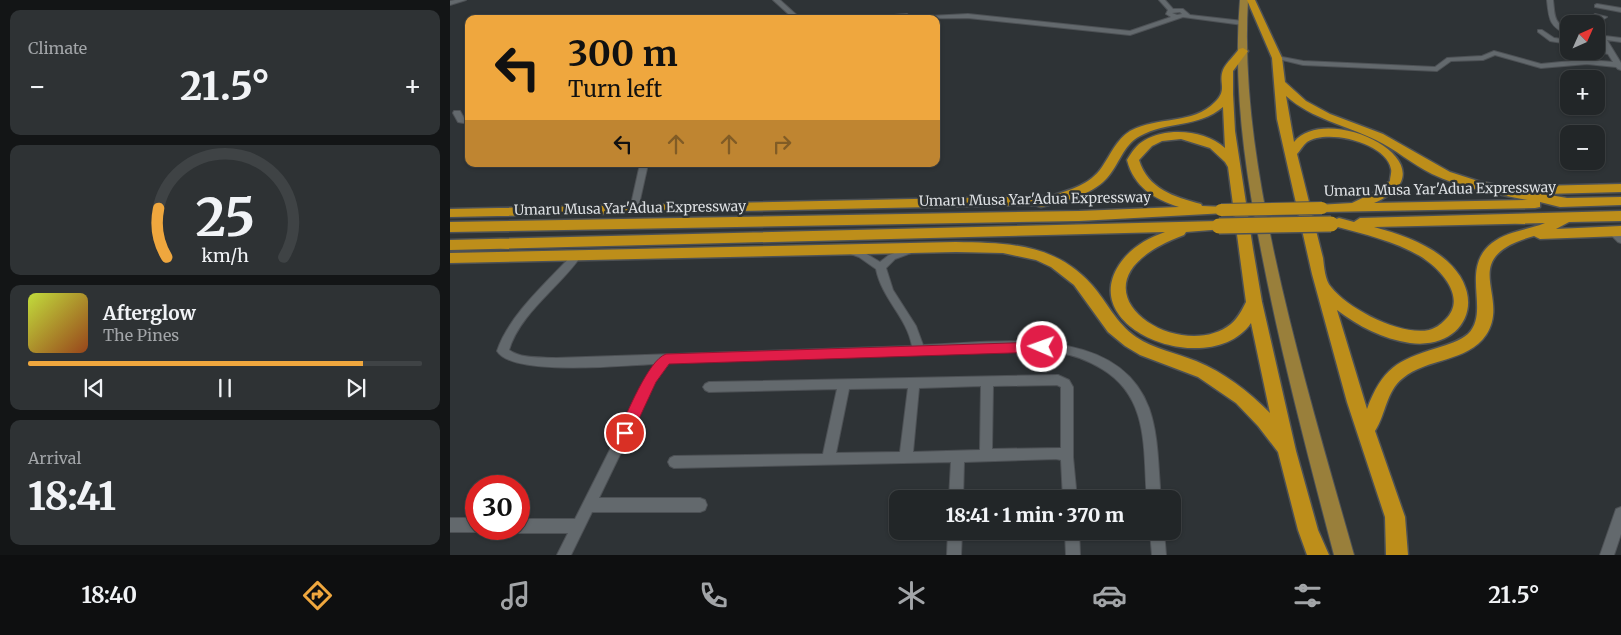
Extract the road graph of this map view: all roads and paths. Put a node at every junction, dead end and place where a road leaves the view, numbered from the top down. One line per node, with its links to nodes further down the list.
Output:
1 (463, 0): 9 (street)
2 (770, 0): 14 (street)
3 (776, 0): 15 (street)
4 (1162, 0): 13 (street)
5 (1169, 0): 12 (street)
6 (1244, 0): 19 (main road)
7 (1251, 0): 29 (highway)
8 (1550, 0): 20 (street)
9 (450, 3)
10 (1597, 6): 11 (street)
11 (1620, 6)
12 (1183, 13): 13 (street); 19 (street)
13 (1172, 14): 18 (street)
14 (785, 15)
15 (791, 15)
16 (920, 15): 18 (street)
17 (940, 17): 18 (street)
18 (1008, 18)
19 (1243, 20): 26 (main road)
20 (1560, 27)
21 (1560, 32): 24 (street)
22 (1605, 38): 23 (street)
23 (1621, 40)
24 (1560, 41)
25 (1605, 44): 28 (street)
26 (1243, 51): 33 (highway); 106 (main road)
27 (1605, 51): 28 (street)
28 (1611, 52): 31 (street)
29 (1277, 58): 30 (street); 32 (highway)
30 (1587, 62): 31 (street)
31 (1620, 67)
32 (1280, 83): 36 (highway); 39 (highway)
33 (1228, 94): 37 (highway); 41 (highway)
34 (457, 113): 35 (street)
35 (465, 121)
36 (1291, 154): 45 (highway); 72 (highway)
37 (1233, 165): 48 (highway); 73 (highway)
38 (643, 167): 46 (street)
39 (1487, 188): 40 (highway, Umaru Musa Yar'Adua Expressway); 43 (highway)
40 (1621, 188)
41 (1050, 200): 44 (highway, Umaru Musa Yar'Adua Expressway); 51 (highway)
42 (1621, 201): 43 (highway, Umaru Musa Yar'Adua Expressway)
43 (1568, 203): 45 (highway, Umaru Musa Yar'Adua Expressway)
44 (732, 207): 46 (highway, Umaru Musa Yar'Adua Expressway); 53 (highway)
45 (1351, 208): 48 (highway, Umaru Musa Yar'Adua Expressway, bridge)
46 (634, 209): 47 (highway, Umaru Musa Yar'Adua Expressway)
47 (564, 210): 49 (highway, Umaru Musa Yar'Adua Expressway); 55 (highway)
48 (1217, 210): 51 (highway, Umaru Musa Yar'Adua Expressway)
49 (450, 213)
50 (1621, 216): 52 (highway)
51 (940, 218): 53 (highway, Umaru Musa Yar'Adua Expressway)
52 (1565, 218): 54 (highway); 58 (highway)
53 (795, 221): 55 (highway, Umaru Musa Yar'Adua Expressway)
54 (1335, 224): 57 (highway, bridge); 72 (highway)
55 (484, 226): 56 (highway, Umaru Musa Yar'Adua Expressway)
56 (450, 228)
57 (1187, 228): 59 (highway); 73 (highway)
58 (1529, 233): 60 (highway); 80 (highway)
59 (943, 234): 61 (highway); 67 (highway)
60 (1618, 234)
61 (795, 237): 62 (highway); 66 (highway)
62 (473, 244): 63 (highway); 68 (highway)
63 (450, 245)
64 (916, 248): 65 (highway); 67 (highway); 71 (street)
65 (847, 250): 66 (highway); 71 (street)
66 (710, 253): 69 (highway)
67 (1038, 255): 81 (highway)
68 (531, 256): 69 (highway); 70 (highway)
69 (576, 256): 75 (street)
70 (450, 258)
71 (881, 266): 74 (street)
72 (1326, 290): 80 (highway)
73 (1254, 302): 81 (highway)
74 (918, 351): 75 (street); 90 (street)
75 (666, 359): 92 (street)
76 (986, 382): 77 (street); 82 (street); 84 (street)
77 (914, 383): 78 (street); 85 (street)
78 (844, 385): 79 (street); 86 (street)
79 (709, 387)
80 (1366, 429): 107 (highway)
81 (1287, 451): 105 (highway)
82 (986, 455): 83 (street); 84 (street)
83 (958, 456): 85 (street); 88 (street)
84 (1068, 457): 89 (street)
85 (906, 458): 86 (street)
86 (828, 459): 87 (street)
87 (674, 462)
88 (956, 490)
89 (1070, 490)
90 (1153, 490)
91 (700, 504): 92 (street)
92 (590, 505): 97 (street)
93 (1621, 514): 108 (street)
94 (450, 525): 95 (street)
95 (465, 525)
96 (530, 526): 97 (street)
97 (579, 526): 101 (street)
98 (955, 540): 102 (street)
99 (1072, 540): 103 (street)
100 (1158, 540): 104 (street)
101 (564, 555)
102 (954, 555)
103 (1073, 555)
104 (1159, 555)
105 (1318, 555)
106 (1344, 555)
107 (1397, 555)
108 (1607, 555)

